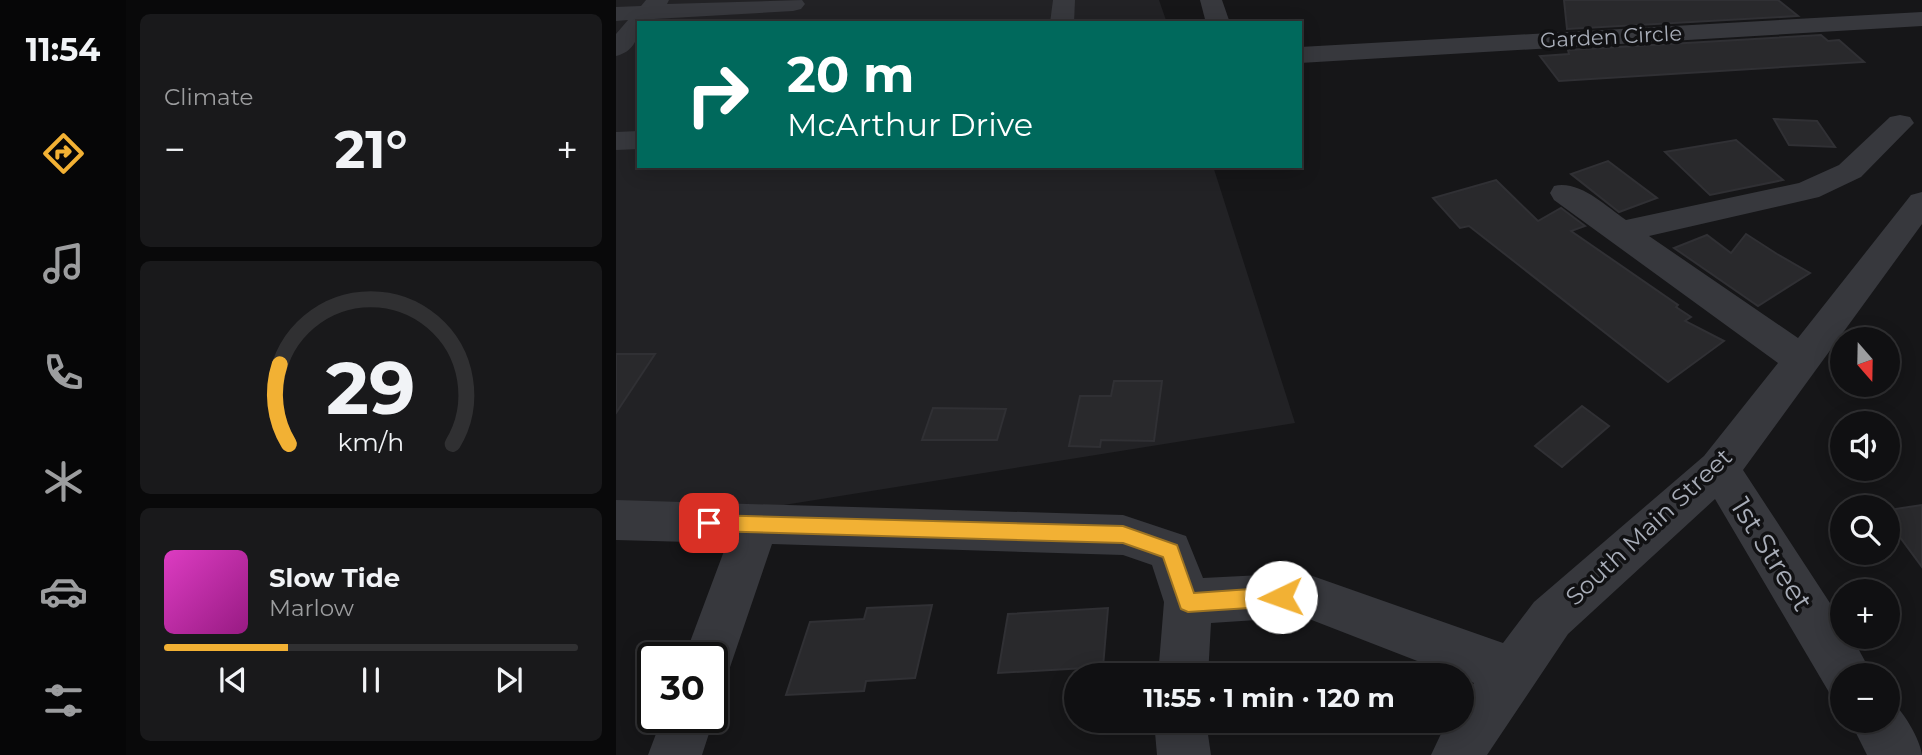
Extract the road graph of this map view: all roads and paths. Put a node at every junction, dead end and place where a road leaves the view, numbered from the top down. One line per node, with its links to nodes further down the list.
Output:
1 (1065, 0): 6 (street)
2 (1211, 0): 7 (street)
3 (791, 9): 4 (street)
4 (634, 18): 8 (street)
5 (1922, 19): 9 (street, Garden Circle)
6 (1062, 21)
7 (1216, 21)
8 (616, 49)
9 (1302, 55)
10 (1900, 123): 15 (street)
11 (637, 140): 12 (street)
12 (616, 141)
13 (1564, 193): 15 (street)
14 (1922, 202): 16 (street, South Main Street)
15 (1620, 232): 16 (street)
16 (1802, 360): 17 (street, South Main Street)
17 (1718, 469): 23 (street, 1st Street); 24 (street, South Main Street)
18 (616, 520): 19 (street)
19 (756, 524): 20 (street); 21 (street)
20 (1188, 602): 22 (street); 24 (street)
21 (715, 642)
22 (1184, 663)
23 (1839, 663)
24 (1513, 671): 30 (street, South Main Street)
25 (683, 733): 28 (street)
26 (1181, 733): 29 (street)
27 (1883, 733): 31 (street)
28 (675, 755)
29 (1184, 755)
30 (1458, 755)
31 (1897, 755)

